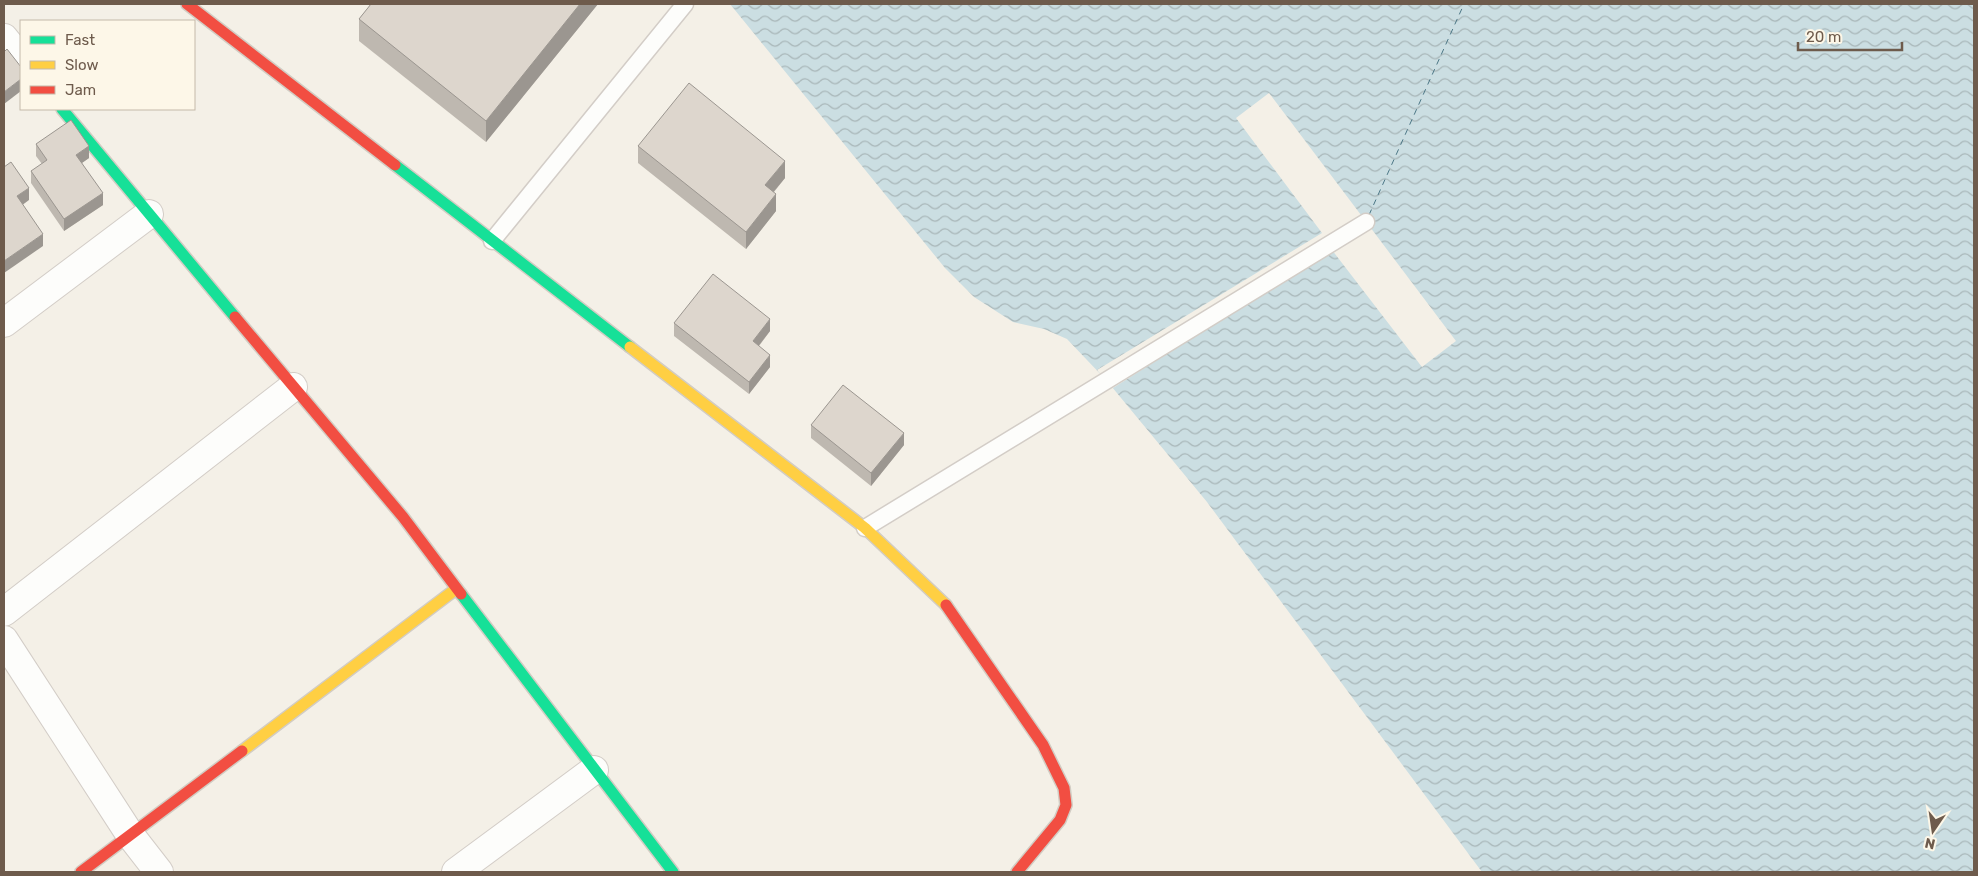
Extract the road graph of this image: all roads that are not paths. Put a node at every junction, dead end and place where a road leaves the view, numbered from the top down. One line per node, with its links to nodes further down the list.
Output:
1 (187, 4): 8 (street)
2 (686, 4): 8 (lane)
3 (4, 38): 4 (street)
4 (20, 58)
5 (63, 110): 6 (street)
6 (149, 214): 9 (street); 10 (street)
7 (1366, 222): 11 (lane)
8 (492, 241): 11 (street)
9 (4, 323)
10 (293, 387): 12 (street); 13 (street)
11 (865, 528): 21 (street)
12 (456, 589): 15 (street); 16 (street)
13 (4, 612)
14 (4, 640): 16 (street)
15 (594, 770): 19 (street); 20 (street)
16 (131, 836): 17 (street); 18 (street)
17 (81, 872)
18 (160, 872)
19 (456, 872)
20 (673, 872)
21 (1018, 872)

